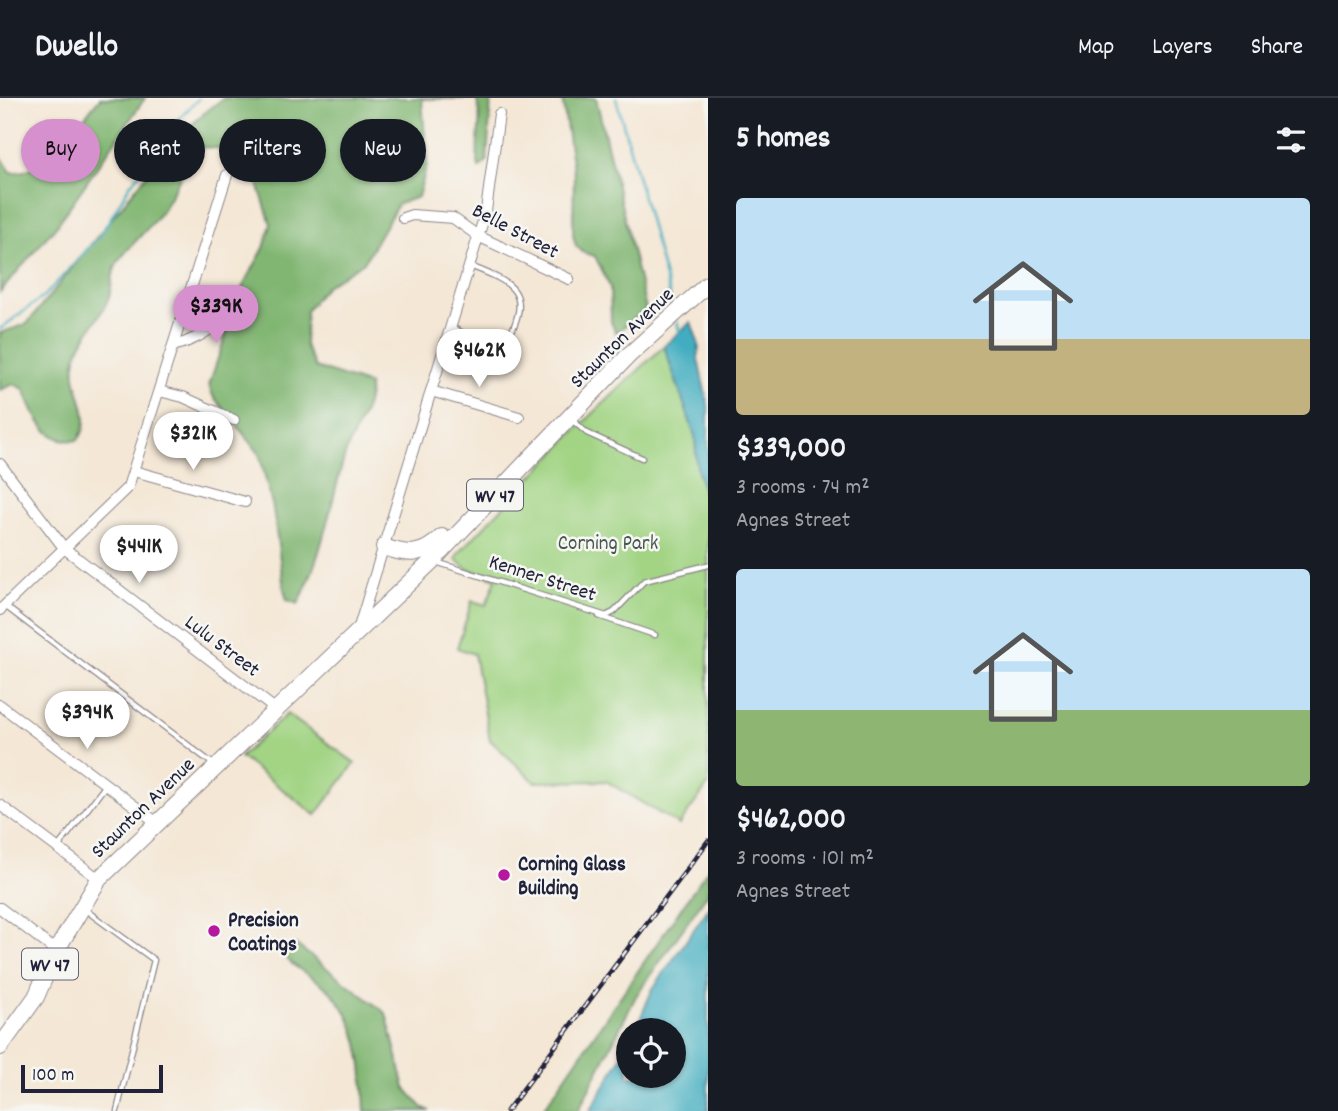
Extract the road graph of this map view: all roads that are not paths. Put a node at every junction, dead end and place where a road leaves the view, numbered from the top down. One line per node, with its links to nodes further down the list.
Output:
1 (499, 114): 4 (street, Staunton Avenue)
2 (225, 182): 10 (street)
3 (403, 218): 4 (street, Belle Street)
4 (478, 236): 5 (street, Staunton Avenue); 6 (street, Belle Street)
5 (469, 266): 9 (street, Staunton Avenue); 9 (lane)
6 (569, 279)
7 (708, 284): 14 (main road, Staunton Avenue / WV 47)
8 (249, 309): 10 (street)
9 (451, 327): 12 (street, Staunton Avenue)
10 (173, 346): 11 (street)
11 (159, 391): 15 (street); 18 (street)
12 (431, 391): 13 (street); 21 (street, Staunton Avenue)
13 (519, 417)
14 (569, 417): 16 (lane); 19 (main road, Staunton Avenue / WV 47)
15 (234, 419)
16 (642, 458)
17 (0, 464): 22 (street, Lulu Street)
18 (134, 471): 20 (street); 22 (street)
19 (503, 487): 23 (main road); 24 (main road, Staunton Avenue / WV 47)
20 (244, 502)
21 (384, 547): 23 (main road); 29 (street, Staunton Avenue)
22 (64, 548): 27 (street); 32 (street, Lulu Street)
23 (402, 554): 26 (main road)
24 (432, 561): 26 (main road, Staunton Avenue / WV 47); 28 (lane, Kenner Street)
25 (708, 565): 28 (lane, Kenner Street)
26 (418, 574): 29 (main road, Staunton Avenue / WV 47)
27 (2, 608): 33 (lane)
28 (599, 615): 30 (lane)
29 (358, 631): 32 (main road, Staunton Avenue / WV 47)
30 (655, 635)
31 (0, 705): 34 (street)
32 (275, 709): 33 (main road, Staunton Avenue / WV 47)
33 (216, 765): 36 (main road, Staunton Avenue / WV 47)
34 (106, 785): 36 (street); 37 (lane)
35 (0, 805): 37 (street)
36 (156, 822): 38 (main road, Staunton Avenue / WV 47)
37 (57, 848): 38 (street)
38 (99, 879): 39 (main road, Staunton Avenue / WV 47)
39 (81, 906): 41 (main road, Staunton Avenue / WV 47); 43 (lane)
40 (0, 908): 41 (street)
41 (56, 951): 42 (main road, Staunton Avenue / WV 47)
42 (2, 1039)
43 (117, 1111)

